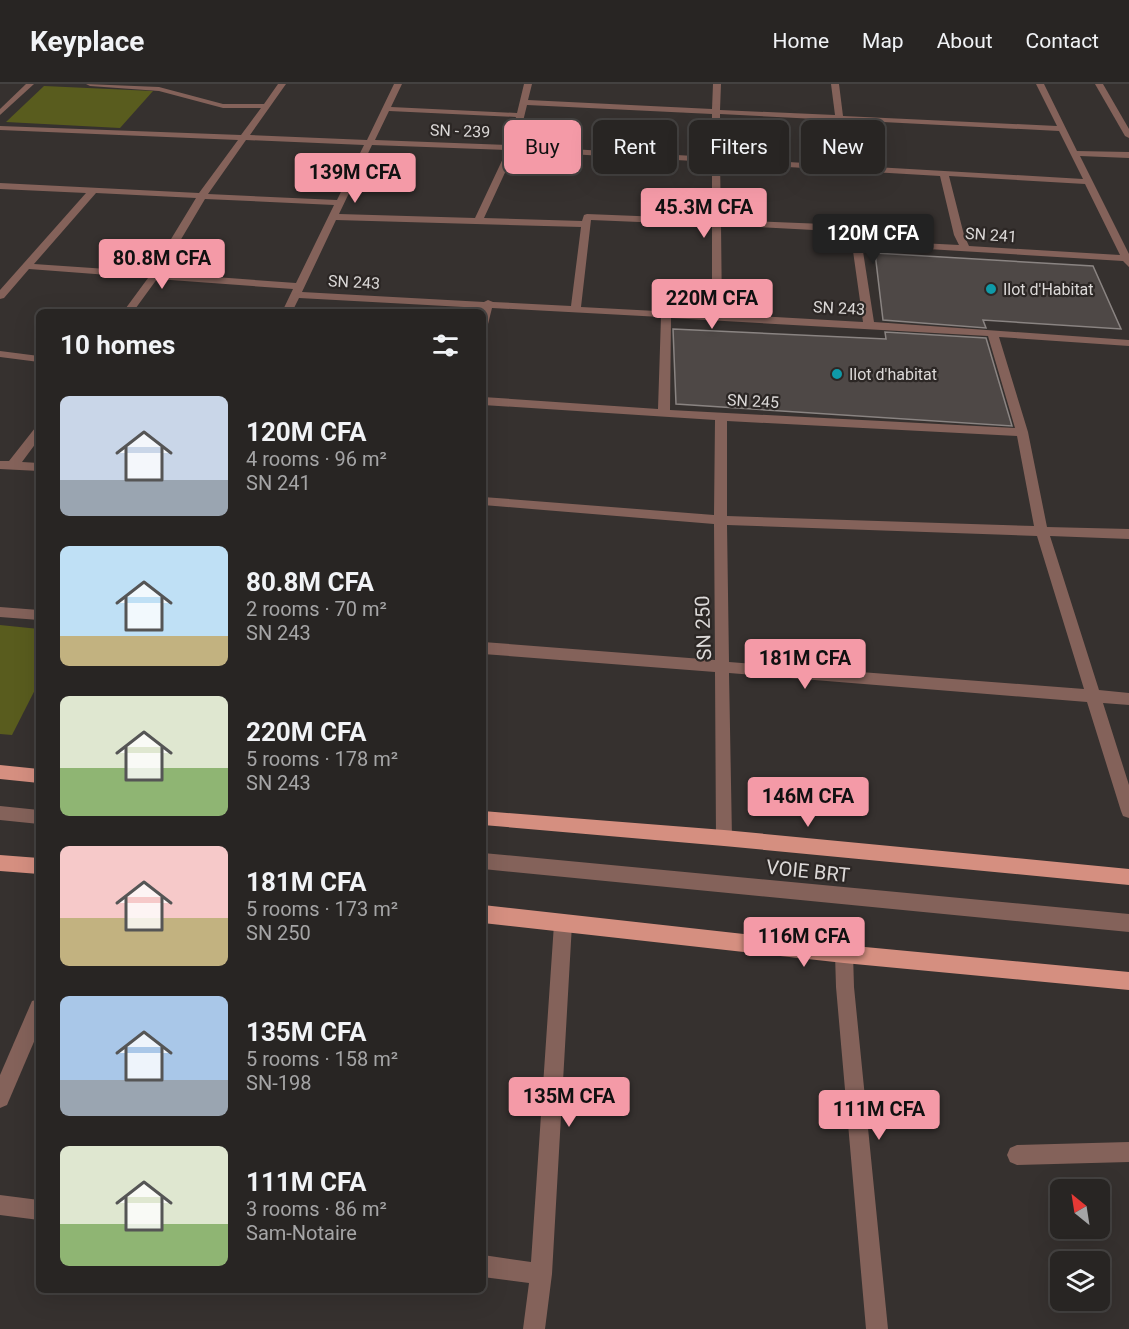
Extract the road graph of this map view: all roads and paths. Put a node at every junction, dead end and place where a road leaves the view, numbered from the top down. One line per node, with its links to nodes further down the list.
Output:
1 (30, 84): 15 (street)
2 (90, 84): 10 (street)
3 (282, 84): 12 (street)
4 (398, 84): 13 (street)
5 (528, 84): 11 (street)
6 (717, 84): 14 (street)
7 (835, 84): 19 (street)
8 (1040, 84): 23 (street)
9 (1099, 84): 21 (street)
10 (138, 86): 12 (street)
11 (523, 102): 14 (street); 16 (street)
12 (268, 106): 24 (street)
13 (386, 109): 16 (street); 26 (street)
14 (716, 111): 18 (street); 19 (street)
15 (0, 113)
16 (519, 115): 17 (street)
17 (518, 120)
18 (716, 120)
19 (840, 120)
20 (885, 122): 23 (street)
21 (1125, 122): 25 (street)
22 (0, 128): 24 (street, SN - 239)
23 (1062, 129): 29 (street)
24 (243, 136): 26 (street, SN - 239); 39 (street)
25 (1129, 136)
26 (369, 142): 27 (street, SN - 239); 40 (street)
27 (504, 148)
28 (581, 152): 31 (street, SN - 239)
29 (1075, 153): 30 (street); 36 (street)
30 (1129, 155)
31 (689, 158)
32 (504, 165): 42 (street)
33 (789, 165): 35 (street, SN - 239)
34 (716, 174): 43 (street)
35 (944, 174): 36 (street, SN - 239); 46 (street)
36 (1090, 182): 47 (street)
37 (0, 186): 38 (street)
38 (93, 191): 39 (street); 48 (street)
39 (202, 196): 40 (street); 49 (street)
40 (341, 203): 41 (street)
41 (335, 217): 42 (street); 50 (street)
42 (478, 221): 44 (street)
43 (718, 223): 44 (street); 45 (street); 58 (street)
44 (586, 224): 53 (street)
45 (854, 242): 46 (street, SN 241); 59 (street)
46 (966, 249): 47 (street, SN 241)
47 (1127, 261)
48 (25, 266): 49 (street, SN 243); 51 (street)
49 (154, 276): 50 (street, SN 243); 54 (street)
50 (298, 290): 52 (street, SN 243); 55 (street)
51 (0, 296)
52 (488, 303): 53 (street, SN 243); 56 (street)
53 (576, 308): 57 (street, SN 243)
54 (130, 309)
55 (288, 309)
56 (486, 311)
57 (666, 314): 58 (street, SN 243); 65 (street)
58 (717, 316): 59 (street, SN 243)
59 (869, 325): 60 (street, SN 243)
60 (993, 334): 61 (street, SN 243); 67 (street)
61 (1129, 343)
62 (0, 354): 63 (street)
63 (36, 359)
64 (486, 400): 65 (street, SN 245)
65 (664, 412): 66 (street, SN 245)
66 (721, 417): 67 (street, SN 245); 72 (street, SN 250)
67 (1022, 432): 73 (street)
68 (36, 434): 69 (street)
69 (6, 466): 70 (street)
70 (36, 467)
71 (486, 501): 72 (street)
72 (719, 520): 73 (street); 78 (street, SN 250)
73 (1041, 529): 74 (street); 79 (street)
74 (1129, 534)
75 (0, 612): 76 (street)
76 (36, 615)
77 (486, 648): 78 (street)
78 (724, 667): 79 (street); 87 (street, SN 250)
79 (1094, 696): 80 (street); 83 (street)
80 (1129, 699)
81 (0, 772): 82 (main road)
82 (36, 776)
83 (1129, 811)
84 (0, 813): 85 (street)
85 (36, 817)
86 (486, 818): 87 (main road)
87 (724, 838): 91 (main road)
88 (486, 861): 93 (street, VOIE BRT)
89 (0, 863): 90 (main road)
90 (36, 866)
91 (1129, 877)
92 (486, 915): 94 (main road)
93 (1129, 923)
94 (564, 924): 95 (main road); 104 (street)
95 (844, 954): 96 (main road); 106 (street)
96 (1129, 981)
97 (36, 1015): 98 (street)
98 (0, 1098)
99 (1129, 1152): 100 (street)
100 (1017, 1155)
101 (0, 1205): 102 (street)
102 (36, 1210)
103 (486, 1266): 104 (street)
104 (541, 1274): 105 (street)
105 (534, 1329)
106 (877, 1329)

